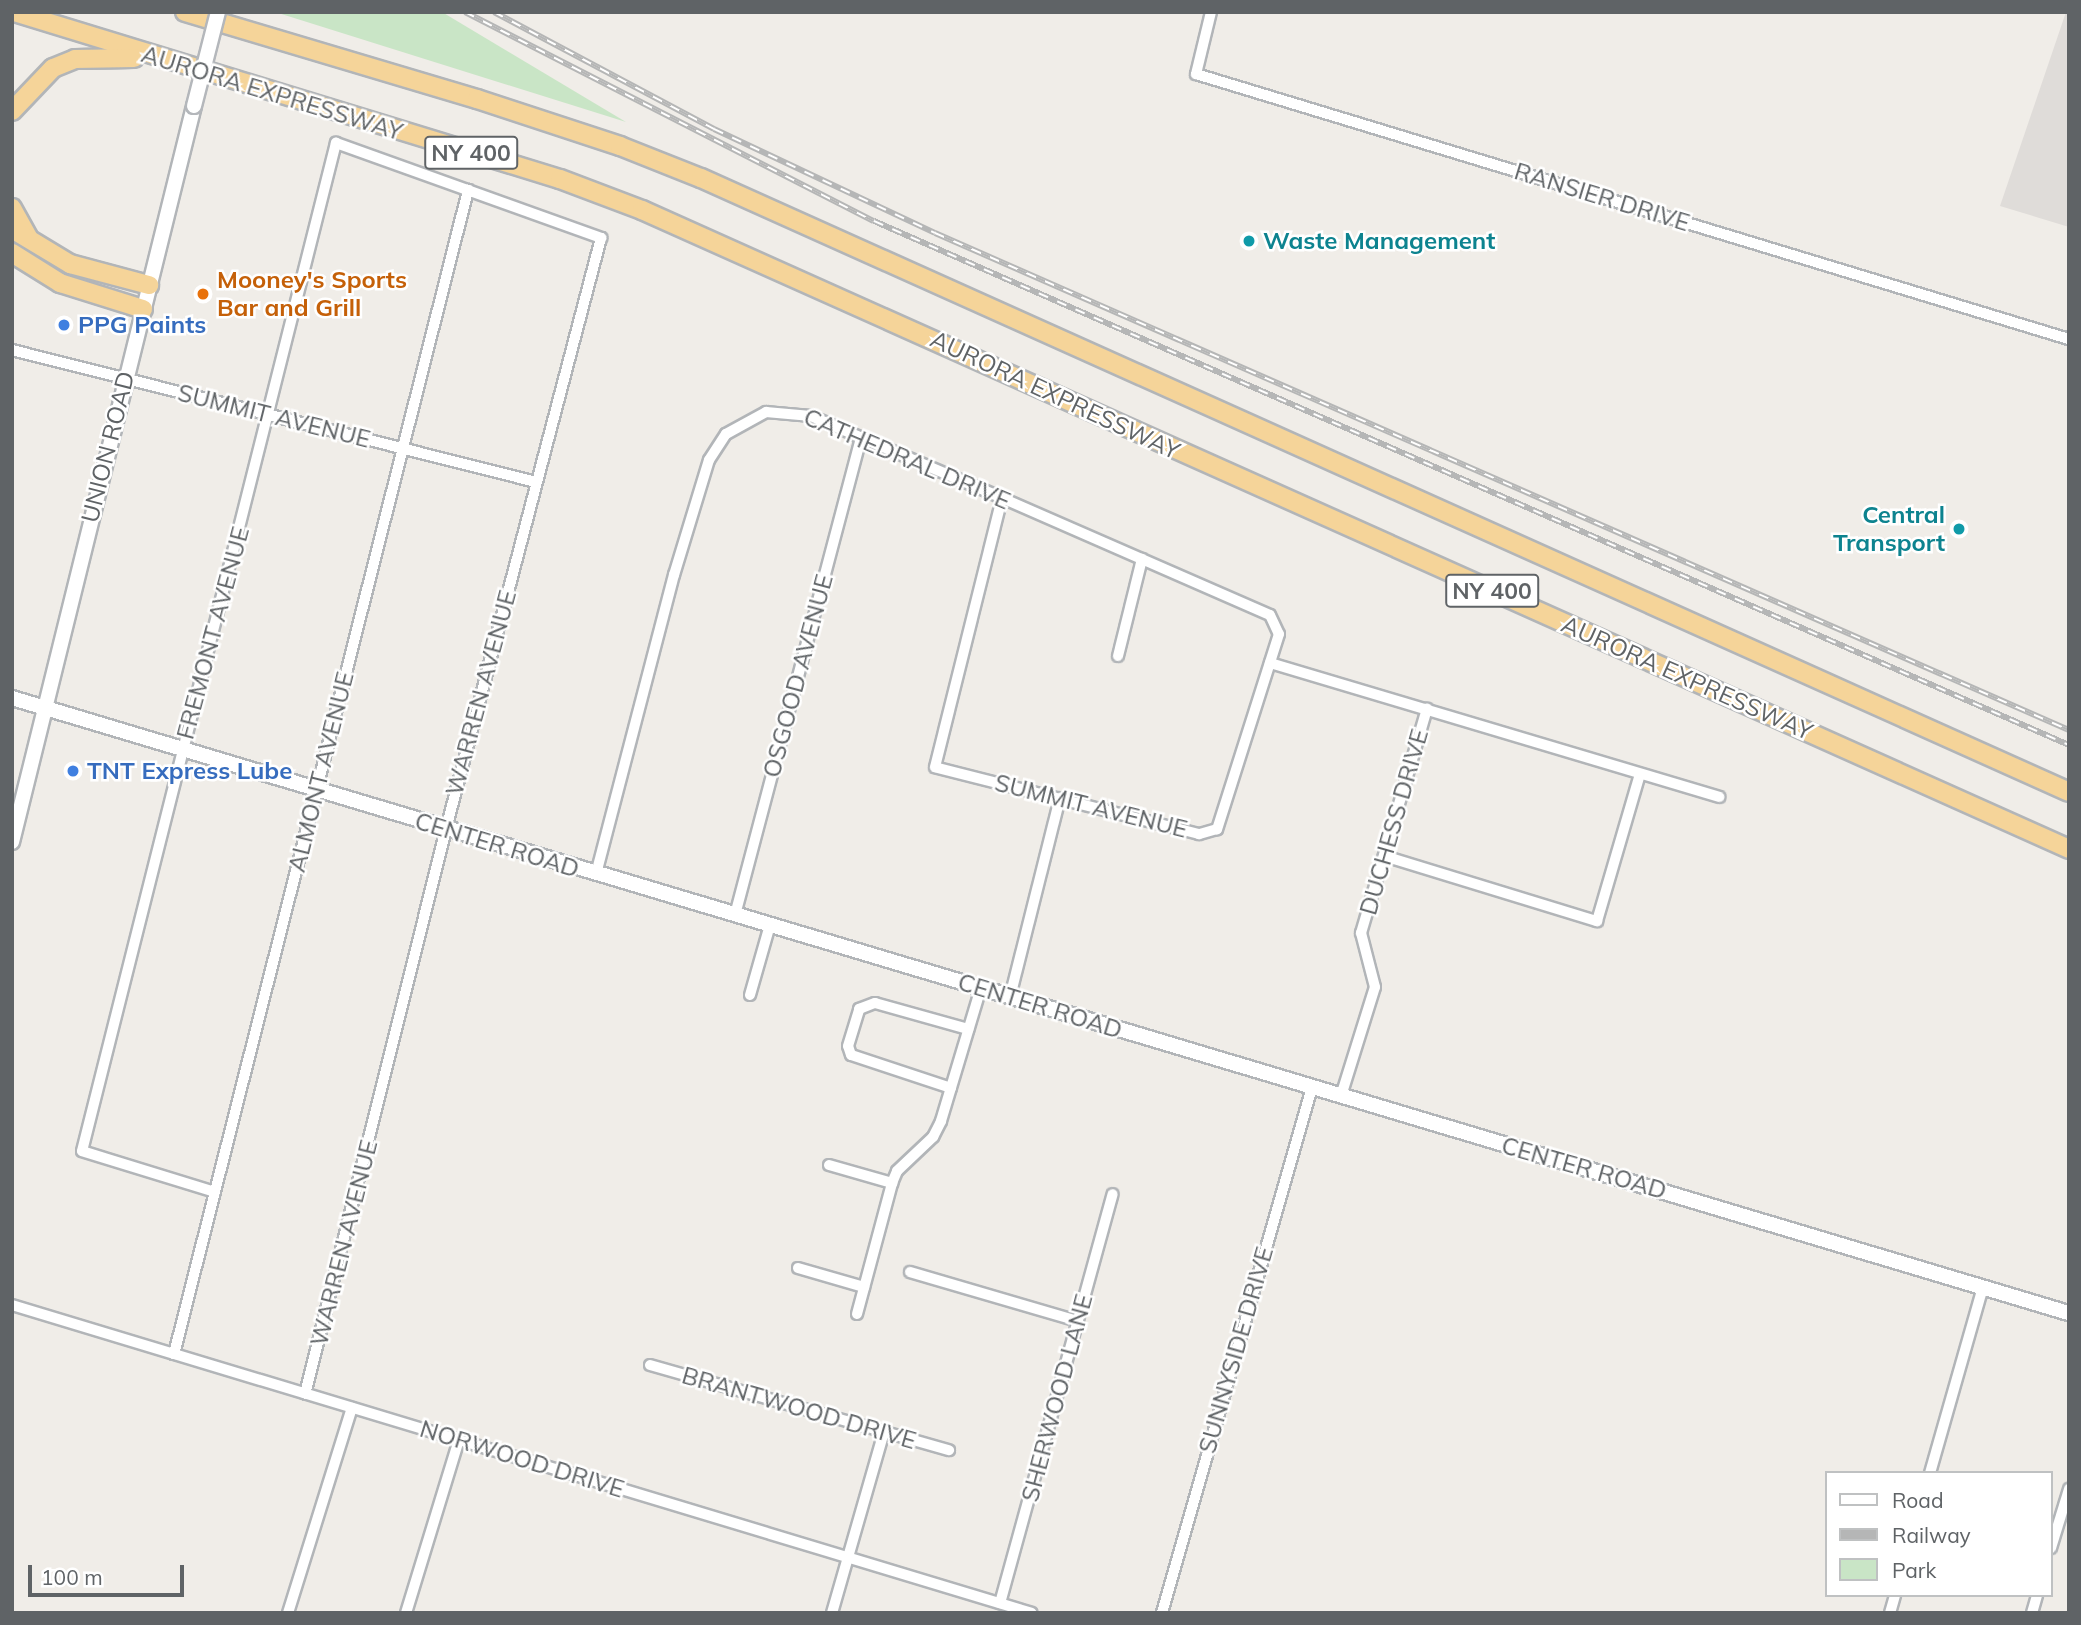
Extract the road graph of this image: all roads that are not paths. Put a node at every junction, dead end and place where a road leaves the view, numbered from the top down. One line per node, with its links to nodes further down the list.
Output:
1 (14, 12): 5 (highway, AURORA EXPRESSWAY / NY 400)
2 (185, 12): 31 (highway, AURORA EXPRESSWAY / NY 400)
3 (218, 12): 12 (main road, UNION ROAD, bridge)
4 (1211, 12): 14 (street, RANSIER DRIVE)
5 (160, 59): 6 (highway); 36 (highway, AURORA EXPRESSWAY / NY 400)
6 (12, 111)
7 (468, 190): 17 (street, FREMONT AVENUE); 19 (street, ALMONT AVENUE); 20 (street, WARREN AVENUE)
8 (12, 208): 10 (highway)
9 (12, 229): 10 (highway)
10 (32, 243): 12 (highway)
11 (12, 253): 13 (highway)
12 (149, 285): 13 (main road, UNION ROAD)
13 (143, 309): 16 (main road, UNION ROAD)
14 (2069, 340)
15 (12, 350): 16 (street, SUMMIT AVENUE)
16 (126, 379): 17 (street, SUMMIT AVENUE); 26 (main road, UNION ROAD)
17 (268, 416): 19 (street, SUMMIT AVENUE); 28 (street, FREMONT AVENUE)
18 (861, 437): 21 (street, CATHEDRAL DRIVE); 38 (street, CATHEDRAL DRIVE); 39 (street, OSGOOD AVENUE)
19 (401, 448): 20 (street, SUMMIT AVENUE); 30 (street, ALMONT AVENUE)
20 (536, 482): 34 (street, WARREN AVENUE)
21 (1002, 498): 22 (street, CATHEDRAL DRIVE); 33 (street, SUMMIT AVENUE)
22 (1142, 559): 23 (street); 24 (street, CATHEDRAL DRIVE)
23 (1118, 656)
24 (1270, 663): 27 (street); 33 (street, SUMMIT AVENUE)
25 (12, 698): 26 (main road, CENTER ROAD)
26 (44, 708): 28 (main road, CENTER ROAD); 35 (main road, UNION ROAD)
27 (1427, 709): 29 (street); 37 (street, DUCHESS DRIVE)
28 (183, 750): 30 (main road, CENTER ROAD); 50 (street, FREMONT AVENUE)
29 (1640, 774): 32 (street); 37 (street)
30 (316, 791): 34 (main road, CENTER ROAD); 50 (street, ALMONT AVENUE)
31 (2069, 792)
32 (1718, 797)
33 (1060, 798): 43 (street)
34 (446, 830): 38 (main road, CENTER ROAD); 62 (street, WARREN AVENUE)
35 (12, 842)
36 (2069, 849)
37 (1384, 856): 47 (street, DUCHESS DRIVE)
38 (596, 874): 39 (main road, CENTER ROAD)
39 (735, 915): 40 (main road, CENTER ROAD)
40 (770, 925): 41 (main road, CENTER ROAD); 42 (street)
41 (981, 988): 43 (main road, CENTER ROAD); 44 (street)
42 (750, 995)
43 (1010, 997): 45 (main road, CENTER ROAD)
44 (968, 1029): 46 (street); 46 (street)
45 (1312, 1087): 47 (main road, CENTER ROAD); 76 (street, SUNNYSIDE DRIVE)
46 (951, 1088): 49 (street)
47 (1341, 1096): 55 (main road, CENTER ROAD)
48 (829, 1165): 49 (street)
49 (892, 1182): 54 (street)
50 (215, 1192): 60 (street, ALMONT AVENUE)
51 (1113, 1194): 59 (street, SHERWOOD LANE)
52 (798, 1268): 54 (street)
53 (910, 1272): 59 (street)
54 (864, 1287): 58 (street)
55 (1983, 1287): 57 (main road, CENTER ROAD); 67 (street)
56 (12, 1305): 60 (street, NORWOOD DRIVE)
57 (2069, 1313)
58 (857, 1314)
59 (1078, 1321): 71 (street, SHERWOOD LANE)
60 (174, 1354): 62 (street, NORWOOD DRIVE)
61 (650, 1364): 64 (street, BRANTWOOD DRIVE)
62 (305, 1394): 63 (street, NORWOOD DRIVE)
63 (352, 1408): 65 (street, NORWOOD DRIVE); 72 (street)
64 (884, 1432): 66 (street, BRANTWOOD DRIVE); 70 (street)
65 (459, 1440): 70 (street, NORWOOD DRIVE); 73 (street)
66 (949, 1450)
67 (1931, 1471)
68 (2069, 1489): 69 (street)
69 (2053, 1541)
70 (848, 1556): 71 (street, NORWOOD DRIVE); 74 (street)
71 (1000, 1603): 75 (street, NORWOOD DRIVE)
72 (288, 1613)
73 (406, 1613)
74 (832, 1613)
75 (1032, 1613)
76 (1162, 1613)

